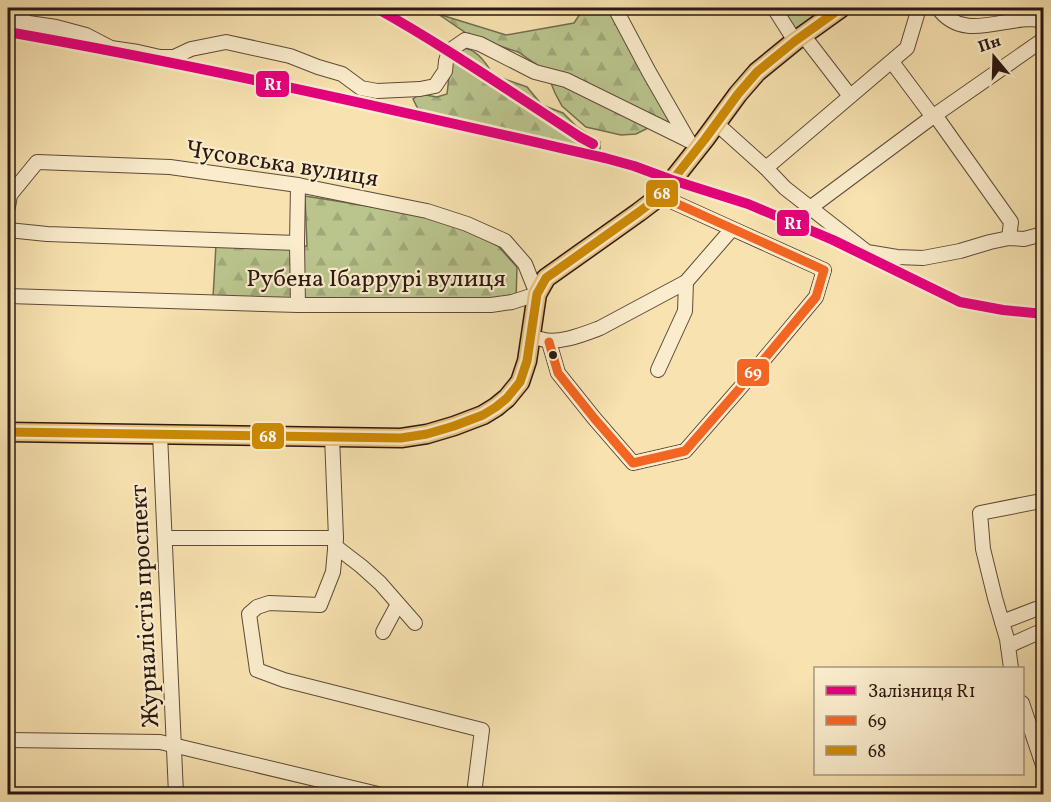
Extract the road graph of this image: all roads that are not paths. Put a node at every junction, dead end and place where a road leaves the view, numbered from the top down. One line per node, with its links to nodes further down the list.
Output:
1 (25, 8): 8 (street)
2 (615, 8): 15 (street)
3 (774, 8): 9 (street)
4 (841, 8): 9 (main road, Рубена Ібаррурі вулиця)
5 (919, 8): 11 (street)
6 (938, 8): 7 (street)
7 (1044, 20)
8 (14, 21): 15 (street)
9 (799, 38): 12 (street); 14 (main road, Рубена Ібаррурі вулиця)
10 (1044, 39): 13 (street)
11 (892, 62): 12 (street); 13 (street)
12 (850, 96): 16 (street)
13 (934, 116): 20 (street); 24 (street)
14 (717, 124): 15 (main road, Рубена Ібаррурі вулиця); 16 (street)
15 (691, 146): 18 (main road, Рубена Ібаррурі вулиця)
16 (766, 168): 20 (street)
17 (298, 185): 19 (street, Чусовська вулиця); 25 (street); 27 (street, Чусовська вулиця)
18 (660, 196): 21 (street); 27 (main road, Рубена Ібаррурі вулиця)
19 (8, 207)
20 (810, 208): 24 (street)
21 (732, 229): 26 (street); 31 (street)
22 (8, 230): 25 (street)
23 (1044, 232): 24 (street)
24 (1009, 238)
25 (297, 243): 29 (street)
26 (686, 282): 31 (street); 32 (street)
27 (537, 294): 29 (street, Рубена Ібаррурі вулиця); 30 (main road)
28 (8, 296): 29 (street, Рубена Ібаррурі вулиця)
29 (298, 305)
30 (530, 335): 31 (street); 35 (main road)
31 (549, 342)
32 (658, 370)
33 (8, 432): 34 (main road)
34 (160, 434): 35 (main road); 37 (street, Журналістів проспект)
35 (332, 436): 38 (street)
36 (1044, 511): 41 (street)
37 (165, 538): 38 (street); 49 (street, Журналістів проспект)
38 (335, 542): 39 (street); 53 (street)
39 (398, 604): 42 (street); 43 (street)
40 (1044, 608): 41 (street)
41 (1002, 622): 45 (street)
42 (415, 623)
43 (383, 632)
44 (1044, 633): 45 (street)
45 (1008, 646): 46 (street)
46 (1011, 667)
47 (1024, 706): 50 (street)
48 (8, 740): 49 (street)
49 (174, 746): 51 (street); 52 (street, Журналістів проспект)
50 (1044, 768)
51 (176, 795)
52 (378, 795)
53 (474, 795)

